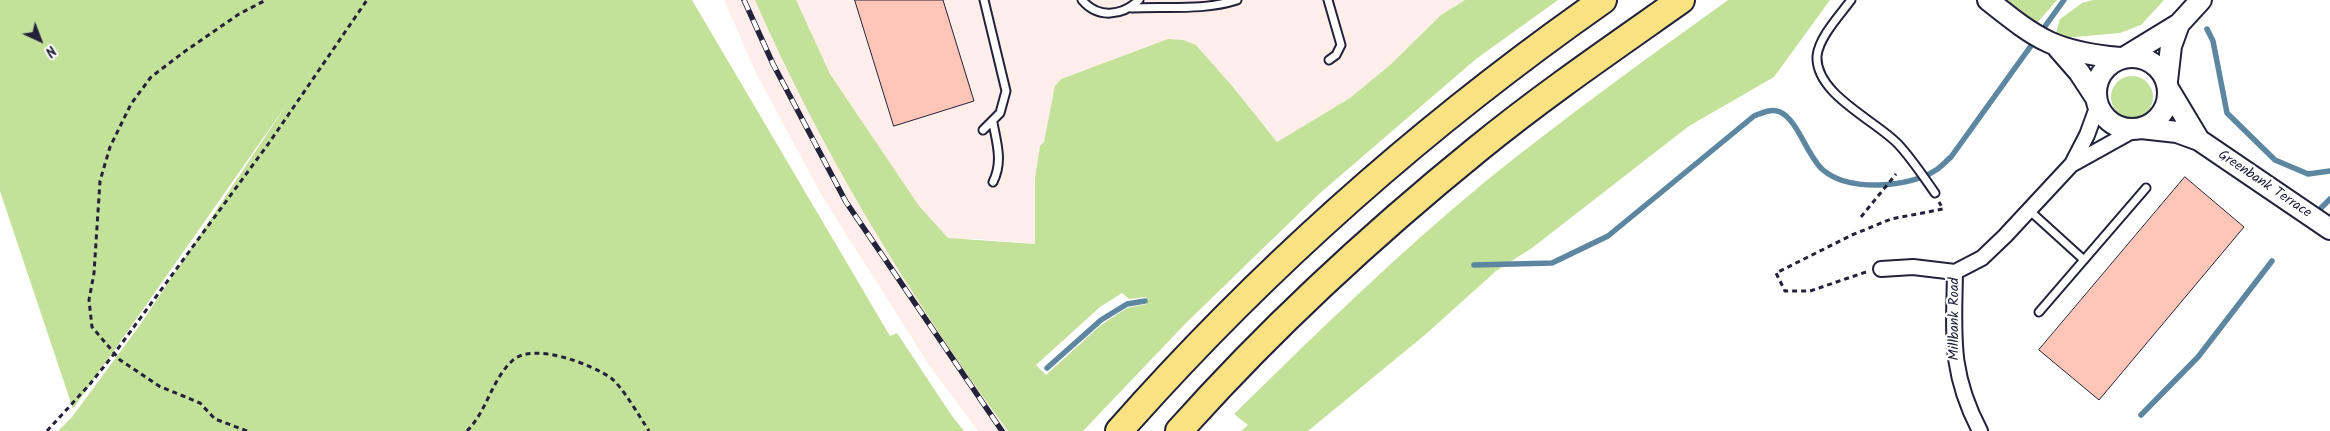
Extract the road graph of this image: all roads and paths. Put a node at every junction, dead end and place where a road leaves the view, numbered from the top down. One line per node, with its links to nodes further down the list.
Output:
1 (266, 0): 36 (path)
2 (366, 0): 36 (path)
3 (984, 0): 20 (lane)
4 (1082, 0): 13 (lane)
5 (1139, 0): 13 (lane)
6 (1237, 0): 13 (lane)
7 (1328, 0): 17 (lane)
8 (1603, 0): 41 (highway)
9 (1681, 0): 42 (highway)
10 (1851, 0): 28 (lane)
11 (1988, 0): 15 (street)
12 (2200, 0): 14 (street)
13 (1130, 8)
14 (2179, 24): 16 (street); 18 (street)
15 (2052, 45): 16 (street); 19 (street)
16 (2123, 57): 18 (street); 19 (street)
17 (1329, 60)
18 (2168, 85): 21 (street); 23 (street, Greenbank Terrace)
19 (2097, 101): 21 (street); 24 (street, Millbank Road)
20 (993, 123): 22 (lane); 26 (lane)
21 (2138, 128): 23 (street, Greenbank Terrace); 24 (street, Millbank Road)
22 (984, 130)
23 (2199, 140): 31 (street, Greenbank Terrace)
24 (2072, 164): 29 (street, Millbank Road)
25 (1896, 174): 30 (path)
26 (992, 182)
27 (2146, 188): 32 (lane)
28 (1935, 193): 33 (path)
29 (2030, 211): 32 (lane); 34 (street, Millbank Road)
30 (1861, 217)
31 (2330, 229)
32 (2084, 260): 35 (lane)
33 (1881, 269): 34 (street)
34 (1955, 272): 43 (street, Millbank Road)
35 (2039, 312)
36 (114, 354): 37 (path); 38 (path)
37 (47, 431)
38 (247, 431)
39 (467, 431): 40 (path)
40 (649, 431)
41 (1119, 431)
42 (1179, 431)
43 (1980, 431)

